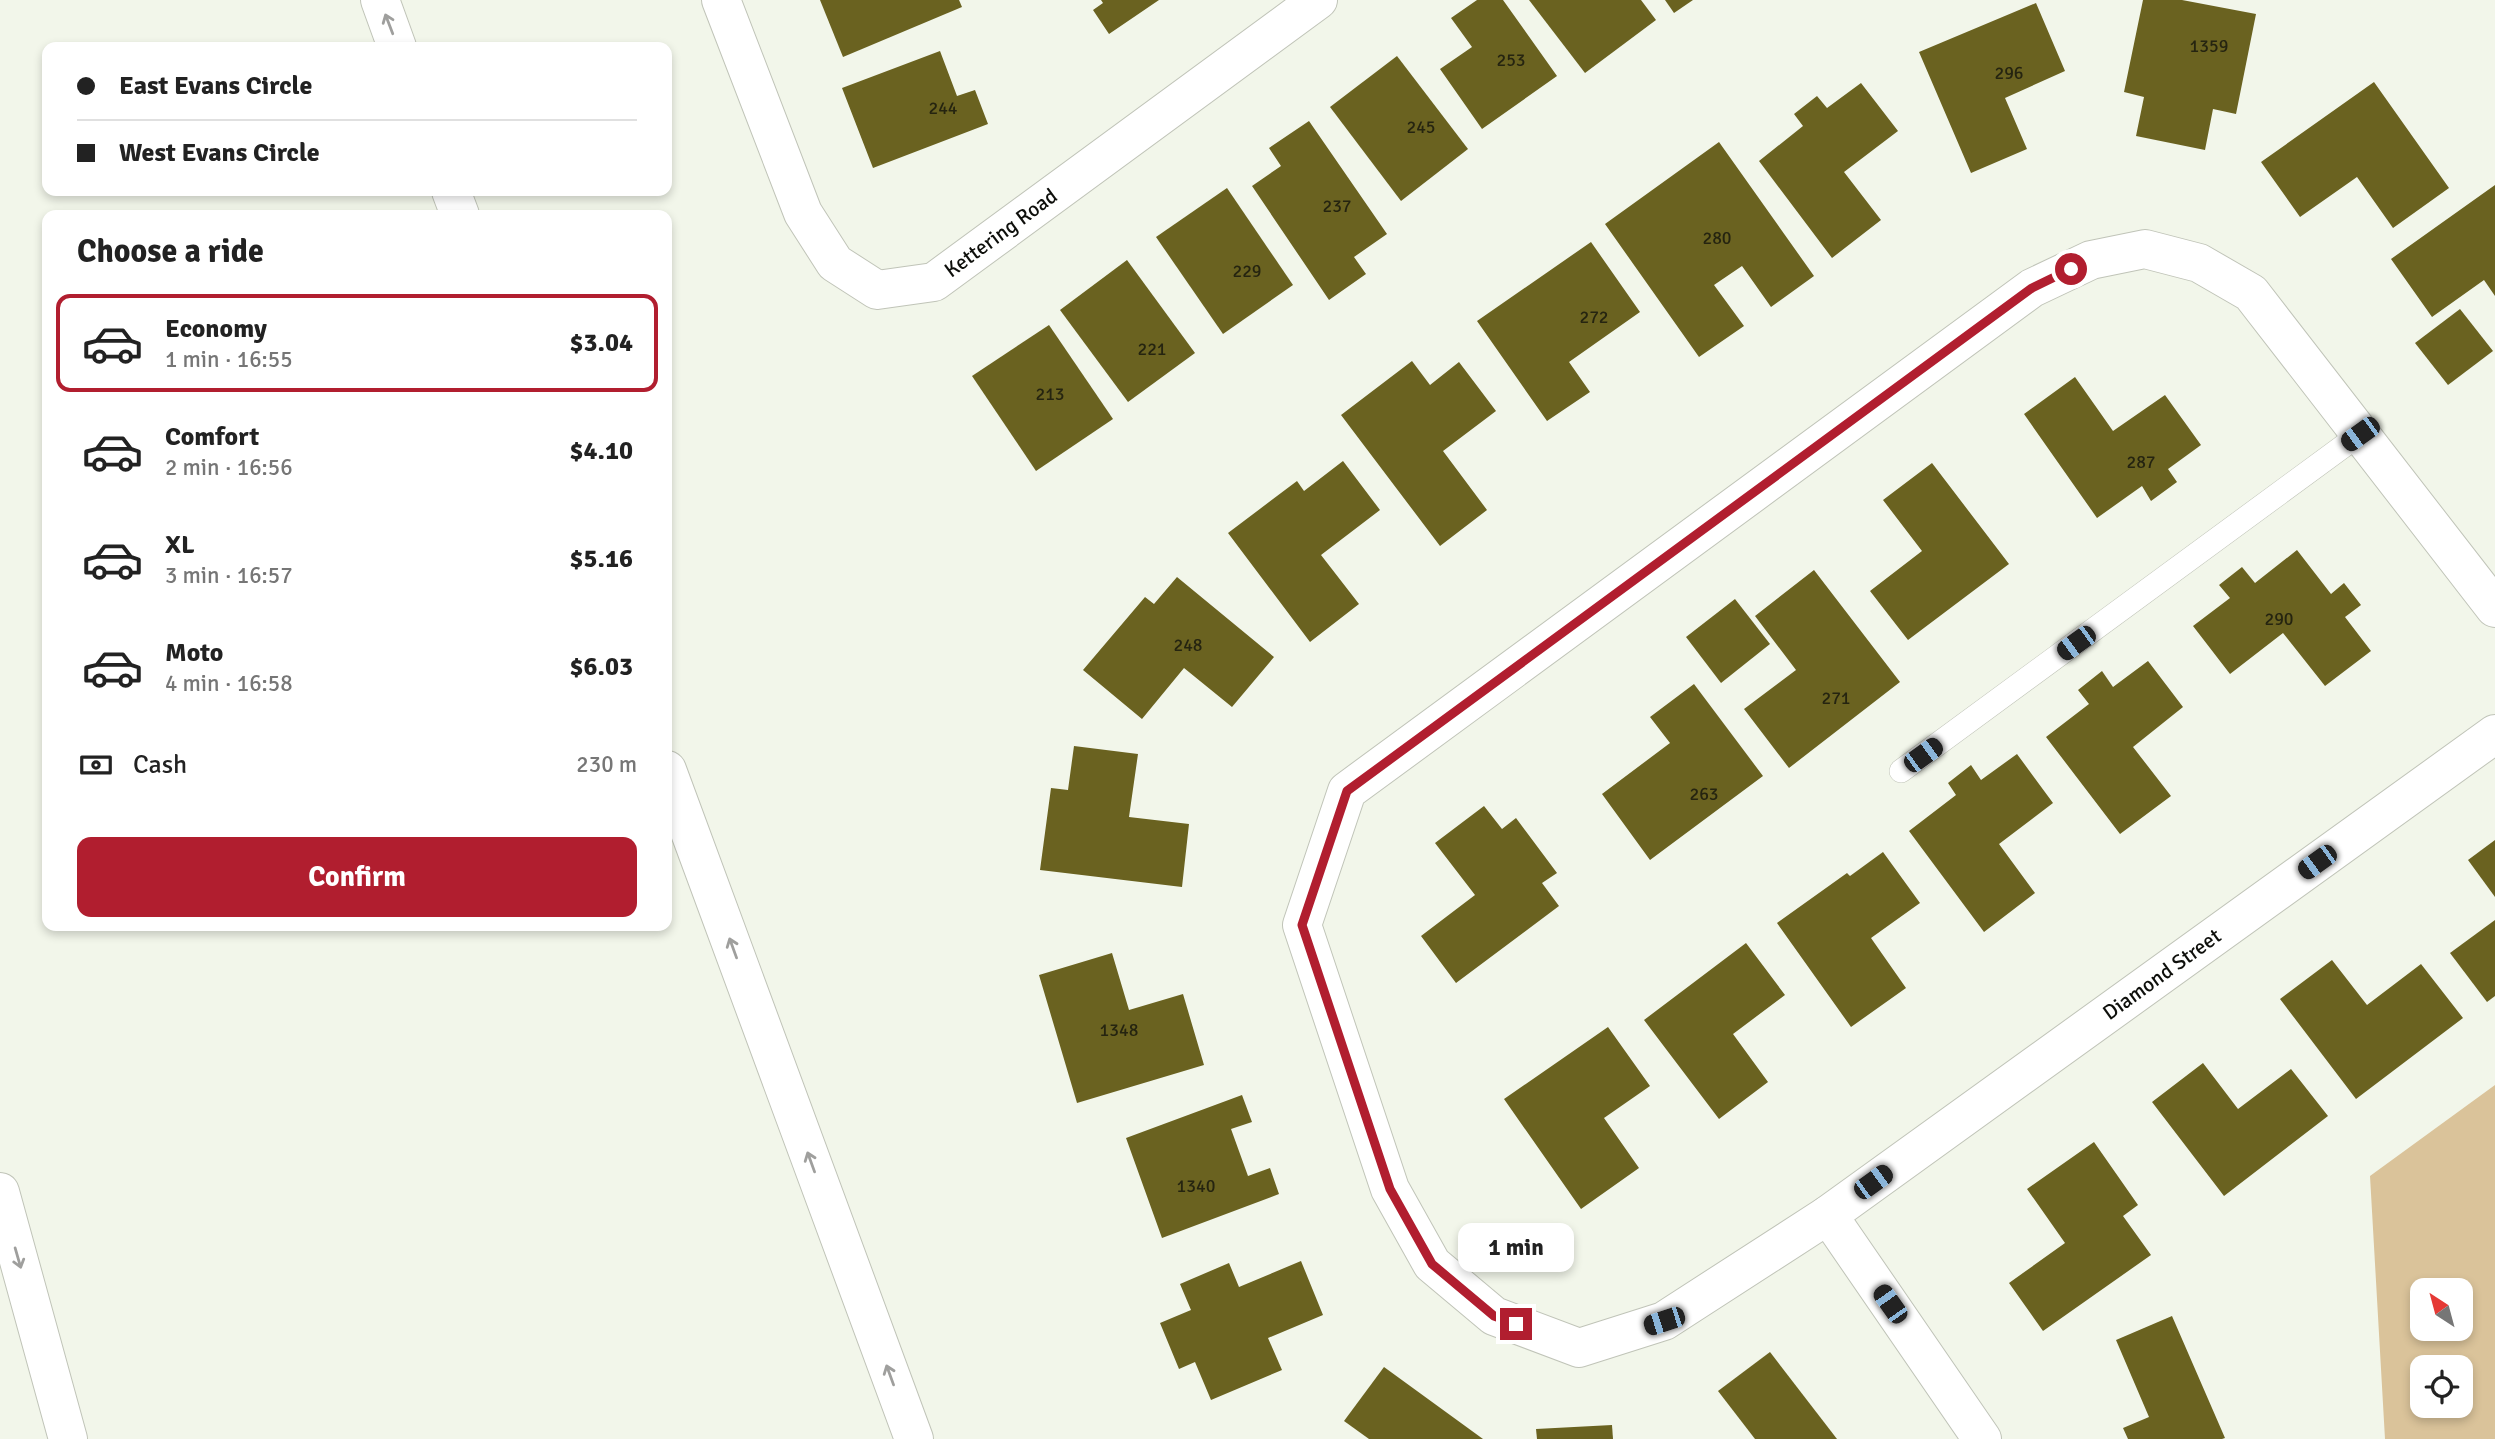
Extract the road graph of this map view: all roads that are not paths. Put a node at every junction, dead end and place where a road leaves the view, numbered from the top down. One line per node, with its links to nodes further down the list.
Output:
1 (380, 0): 4 (main road, one-way to 1)
2 (721, 0): 3 (main road, Kettering Road)
3 (1318, 0)
4 (395, 42)
5 (2360, 434): 6 (main road); 8 (lane); 11 (main road, Diamond Street)
6 (2495, 608)
7 (2495, 734): 11 (main road, Diamond Street)
8 (1901, 771)
9 (672, 784): 13 (main road, one-way to 9)
10 (0, 1192): 12 (main road, one-way to 12)
11 (1828, 1214): 14 (main road)
12 (68, 1439)
13 (914, 1439)
14 (1982, 1439)

